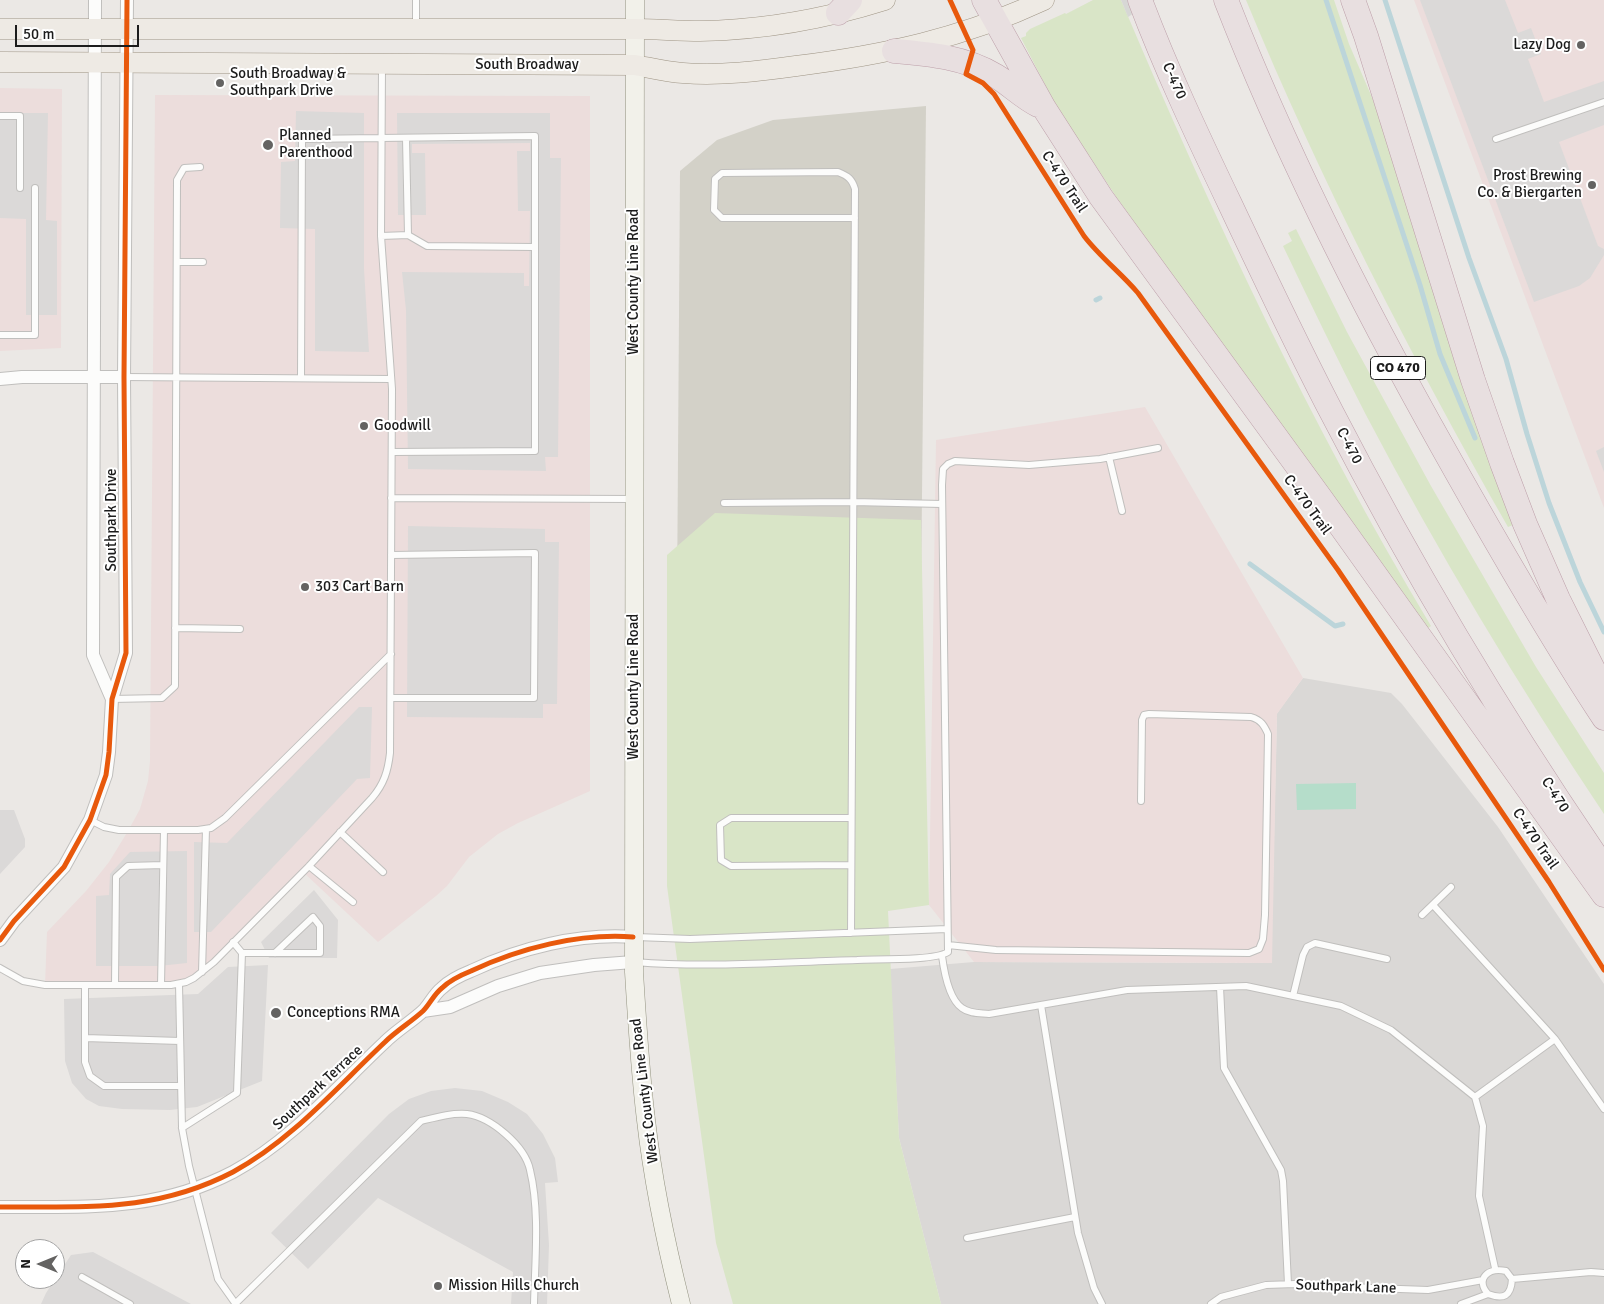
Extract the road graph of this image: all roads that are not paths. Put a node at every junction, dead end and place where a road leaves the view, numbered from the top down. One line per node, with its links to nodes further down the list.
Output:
1 (95, 0): 15 (street, Southpark Drive)
2 (128, 0): 16 (street, Southpark Drive)
3 (416, 0): 13 (lane)
4 (635, 0): 14 (main road, West County Line Road)
5 (884, 0): 10 (main road)
6 (1044, 0): 11 (main road, South Broadway)
7 (1226, 0): 61 (highway, CO 470)
8 (1353, 0): 58 (highway)
9 (1141, 4): 71 (highway, C-470)
10 (844, 6): 14 (main road)
11 (990, 10): 17 (main road, South Broadway); 24 (highway)
12 (0, 29): 15 (main road)
13 (416, 29): 14 (main road); 16 (main road)
14 (635, 29): 22 (main road, West County Line Road)
15 (95, 30): 16 (main road); 19 (street, Southpark Drive)
16 (127, 30): 20 (street, Southpark Drive)
17 (894, 50): 22 (main road, South Broadway); 24 (highway)
18 (0, 62): 19 (main road, South Broadway)
19 (95, 62): 20 (main road, South Broadway); 39 (street, Southpark Drive)
20 (127, 62): 21 (main road, South Broadway); 40 (street, Southpark Drive)
21 (382, 64): 22 (main road, South Broadway); 26 (lane)
22 (634, 65): 49 (main road, West County Line Road)
23 (1604, 102): 28 (lane)
24 (1044, 108): 74 (highway)
25 (0, 116): 30 (lane)
26 (382, 138): 27 (lane); 34 (lane); 42 (lane)
27 (406, 138): 33 (lane); 35 (lane)
28 (1496, 139)
29 (200, 167): 36 (lane)
30 (20, 188)
31 (35, 188): 38 (lane)
32 (855, 218): 32 (lane); 50 (lane)
33 (408, 235): 34 (lane); 35 (lane)
34 (381, 236): 44 (lane)
35 (535, 247): 46 (lane)
36 (177, 262): 37 (lane); 41 (lane)
37 (203, 262)
38 (0, 335)
39 (93, 377): 40 (street); 43 (street); 60 (street, Southpark Drive)
40 (124, 377): 41 (lane); 60 (street, Southpark Drive)
41 (176, 378): 42 (lane); 55 (lane)
42 (300, 378): 44 (lane)
43 (0, 379)
44 (391, 379): 46 (lane)
45 (1158, 448): 47 (lane)
46 (392, 452): 48 (lane)
47 (1109, 457): 52 (lane); 53 (lane)
48 (391, 498): 49 (lane); 54 (lane)
49 (633, 500): 80 (main road, West County Line Road)
50 (853, 502): 51 (lane); 52 (lane); 63 (lane)
51 (724, 503)
52 (942, 504): 78 (lane)
53 (1122, 511)
54 (391, 555): 57 (lane); 59 (lane)
55 (175, 628): 56 (lane); 60 (lane)
56 (240, 629)
57 (391, 654): 59 (lane); 65 (lane)
58 (1604, 691)
59 (391, 698): 67 (lane)
60 (112, 699): 64 (street, Southpark Drive)
61 (1604, 718)
62 (1140, 801): 83 (lane)
63 (851, 818): 69 (lane); 69 (lane)
64 (90, 820): 66 (lane); 81 (street, Southpark Drive)
65 (206, 829): 66 (lane); 90 (lane)
66 (164, 830): 68 (lane)
67 (340, 832): 70 (lane); 72 (lane)
68 (163, 865): 93 (lane); 94 (lane)
69 (851, 865): 79 (lane)
70 (309, 866): 75 (lane); 82 (lane)
71 (1604, 868)
72 (383, 872)
73 (1451, 887): 76 (lane)
74 (1604, 896)
75 (353, 902)
76 (1433, 904): 77 (lane); 100 (lane)
77 (1422, 914)
78 (947, 929): 79 (lane); 83 (lane)
79 (850, 933): 80 (lane)
80 (633, 937): 88 (main road, West County Line Road); 98 (street, Southpark Terrace)
81 (0, 940)
82 (233, 942): 84 (lane); 90 (lane)
83 (948, 945): 86 (lane)
84 (242, 953): 85 (lane); 105 (lane)
85 (275, 953): 85 (lane)
86 (942, 956): 88 (lane); 97 (lane)
87 (1387, 959): 96 (lane)
88 (634, 962): 98 (street, Southpark Terrace); 120 (main road, West County Line Road)
89 (0, 968): 92 (lane)
90 (202, 972): 91 (lane)
91 (179, 984): 94 (lane); 101 (lane)
92 (85, 985): 93 (lane); 99 (lane)
93 (115, 985): 94 (lane)
94 (161, 985)
95 (1220, 987): 96 (lane); 97 (lane); 115 (lane)
96 (1293, 996): 103 (lane)
97 (1041, 1005): 108 (lane)
98 (423, 1011): 106 (street, Southpark Terrace)
99 (85, 1038): 101 (lane); 102 (lane)
100 (1556, 1039): 103 (lane); 104 (lane)
101 (180, 1041): 102 (lane)
102 (181, 1086): 105 (lane)
103 (1475, 1097): 110 (lane)
104 (1604, 1109)
105 (182, 1128): 106 (lane)
106 (195, 1188): 107 (street, Southpark Terrace); 118 (lane)
107 (0, 1207)
108 (1075, 1217): 109 (lane); 121 (lane)
109 (968, 1238)
110 (1496, 1268): 113 (lane); 114 (lane)
111 (1604, 1273): 113 (lane)
112 (82, 1277): 117 (lane)
113 (1512, 1279): 116 (lane)
114 (1483, 1280): 115 (lane, Southpark Lane); 116 (lane)
115 (1288, 1284): 122 (lane, Southpark Lane)
116 (1488, 1294): 123 (lane)
117 (130, 1304)
118 (235, 1304): 119 (lane)
119 (534, 1304)
120 (681, 1304)
121 (1102, 1304)
122 (1211, 1304)
123 (1461, 1304)

